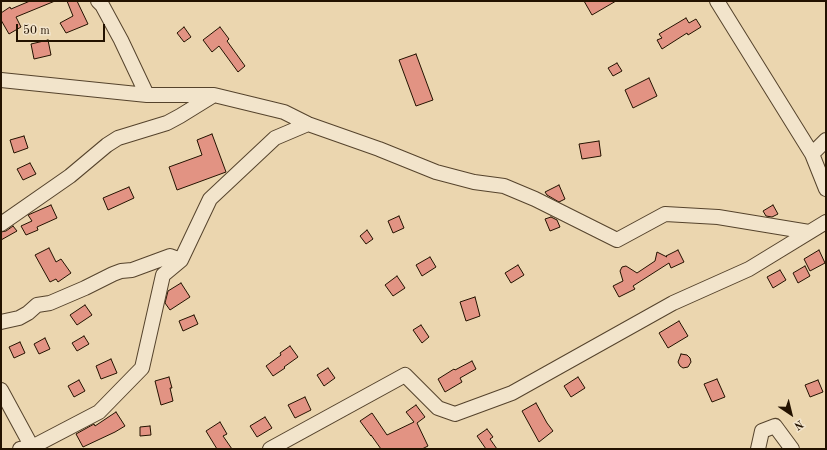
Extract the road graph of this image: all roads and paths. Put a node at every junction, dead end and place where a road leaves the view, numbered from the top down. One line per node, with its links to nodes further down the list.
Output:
1 (98, 1): 4 (street)
2 (716, 1): 8 (street)
3 (1, 80): 4 (street)
4 (146, 95): 5 (street)
5 (214, 95): 6 (street); 11 (street)
6 (308, 124): 12 (street); 13 (street)
7 (826, 140): 8 (street)
8 (812, 154): 9 (street)
9 (826, 189)
10 (826, 222): 12 (street)
11 (1, 224)
12 (809, 232): 17 (street)
13 (181, 260): 14 (street); 16 (street)
14 (1, 322)
15 (1, 390): 16 (street)
16 (28, 448)
17 (270, 449)
18 (758, 449): 19 (street)
19 (792, 449)

